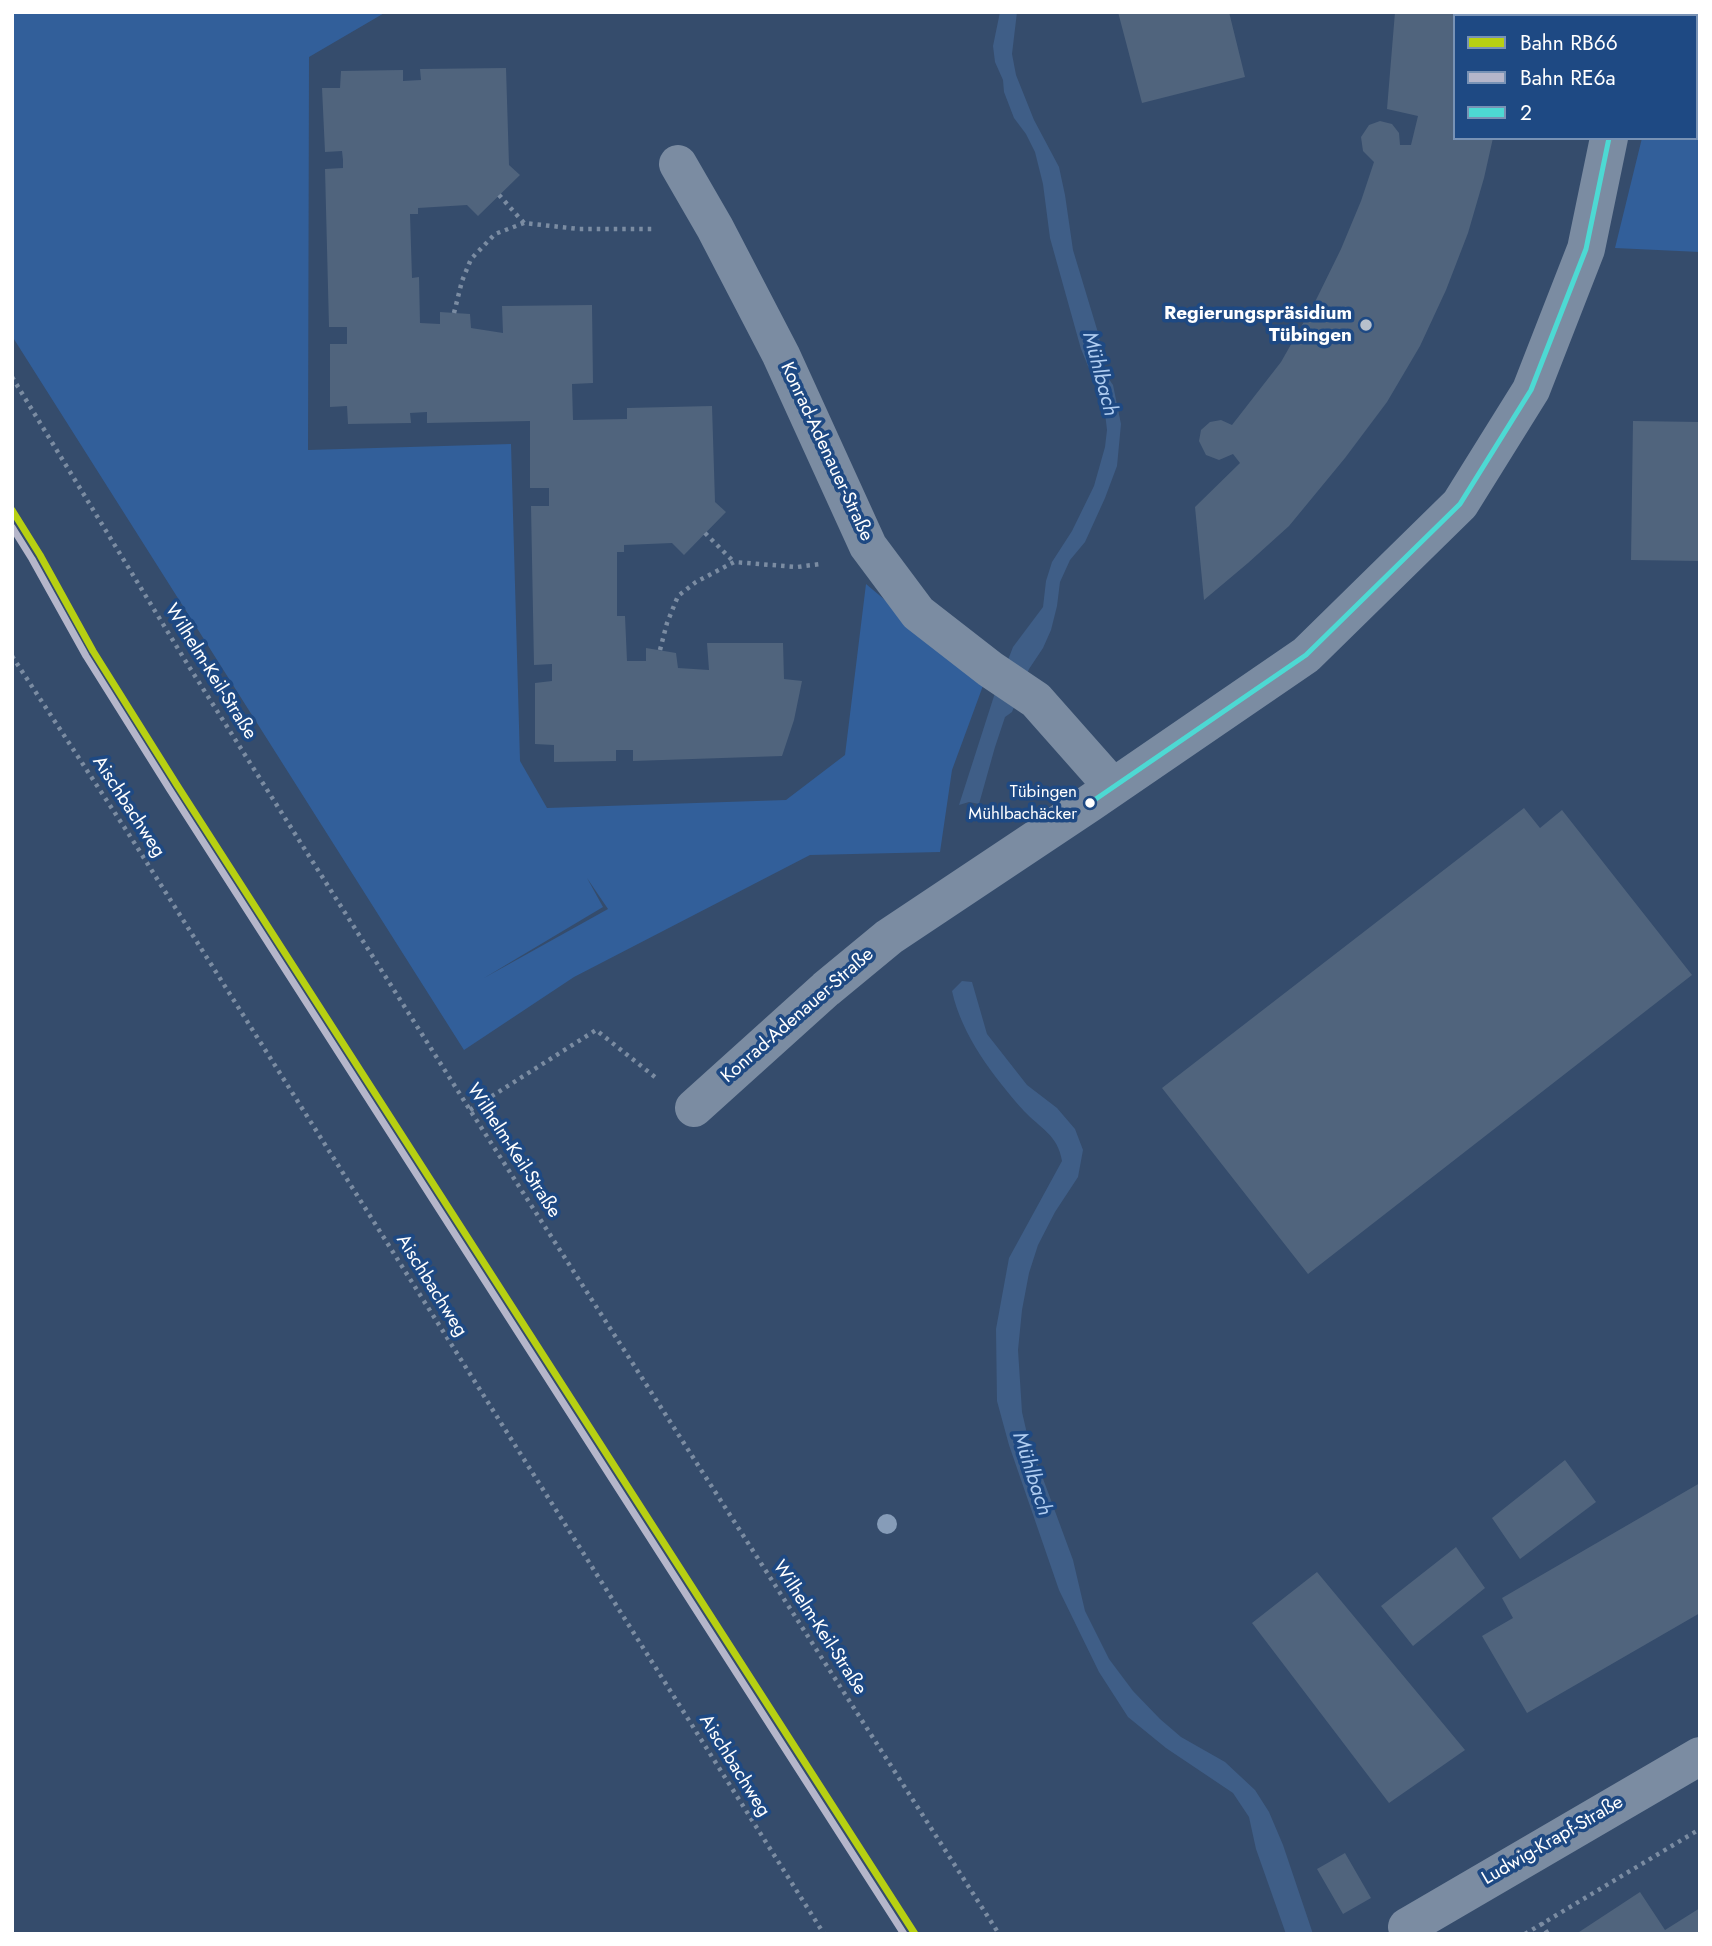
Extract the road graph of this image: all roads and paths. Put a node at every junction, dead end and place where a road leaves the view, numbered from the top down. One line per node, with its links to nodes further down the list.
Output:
1 (1609, 140): 13 (street, Konrad-Adenauer-Straße)
2 (678, 164): 5 (street, Konrad-Adenauer-Straße)
3 (499, 195): 4 (path)
4 (524, 223): 5 (path); 6 (path)
5 (715, 228): 9 (street, Konrad-Adenauer-Straße)
6 (454, 313)
7 (12, 377): 15 (path, Wilhelm-Keil-Straße)
8 (705, 533): 10 (path)
9 (868, 546): 10 (path); 13 (street, Konrad-Adenauer-Straße)
10 (734, 562): 11 (path)
11 (660, 650)
12 (12, 656): 20 (path, Aischbachweg)
13 (1113, 786): 14 (street, Konrad-Adenauer-Straße)
14 (694, 1108): 15 (path)
15 (470, 1110): 21 (path, Wilhelm-Keil-Straße)
16 (1700, 1756): 19 (street, Ludwig-Krapf-Straße)
17 (1700, 1829): 18 (path)
18 (1541, 1923): 22 (path); 23 (path)
19 (1407, 1927)
20 (824, 1934)
21 (999, 1934)
22 (1525, 1934)
23 (1548, 1934)

